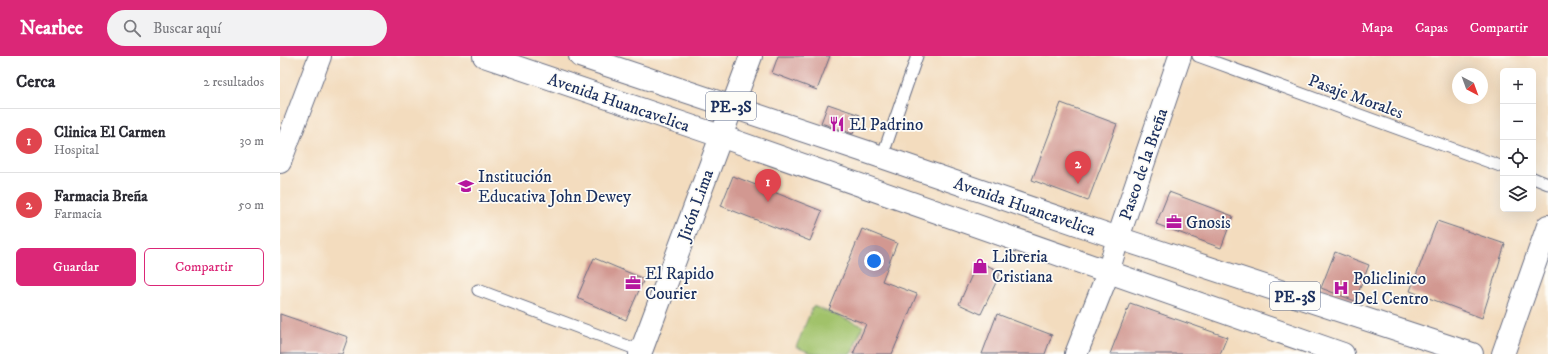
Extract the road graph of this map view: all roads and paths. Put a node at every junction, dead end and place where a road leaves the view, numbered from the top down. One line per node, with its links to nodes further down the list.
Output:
1 (320, 56): 11 (main road)
2 (484, 56): 9 (main road, Avenida Huancavelica / PE-3S)
3 (580, 56): 8 (main road, Avenida Huancavelica / PE-3S)
4 (751, 56): 8 (main road, Jirón Lima)
5 (917, 56): 10 (lane)
6 (1180, 56): 16 (main road, Paseo de la Breña)
7 (1198, 56): 12 (lane, Pasaje Morales)
8 (732, 106): 9 (main road, Jirón Lima); 10 (main road, Avenida Huancavelica / PE-3S)
9 (720, 136): 17 (main road, Avenida Huancavelica / PE-3S); 19 (main road, Jirón Lima)
10 (882, 157): 16 (main road, Avenida Huancavelica / PE-3S)
11 (280, 162)
12 (1500, 166)
13 (1536, 179): 14 (lane)
14 (1548, 184)
15 (1548, 226): 23 (main road)
16 (1118, 238): 17 (main road, Paseo de la Breña); 22 (main road, Avenida Huancavelica / PE-3S)
17 (1108, 273): 20 (main road, Paseo de la Breña); 21 (main road, Avenida Huancavelica / PE-3S)
18 (478, 290): 19 (lane)
19 (640, 352)
20 (1076, 354)
21 (1343, 354)
22 (1472, 354)
23 (1502, 354)

